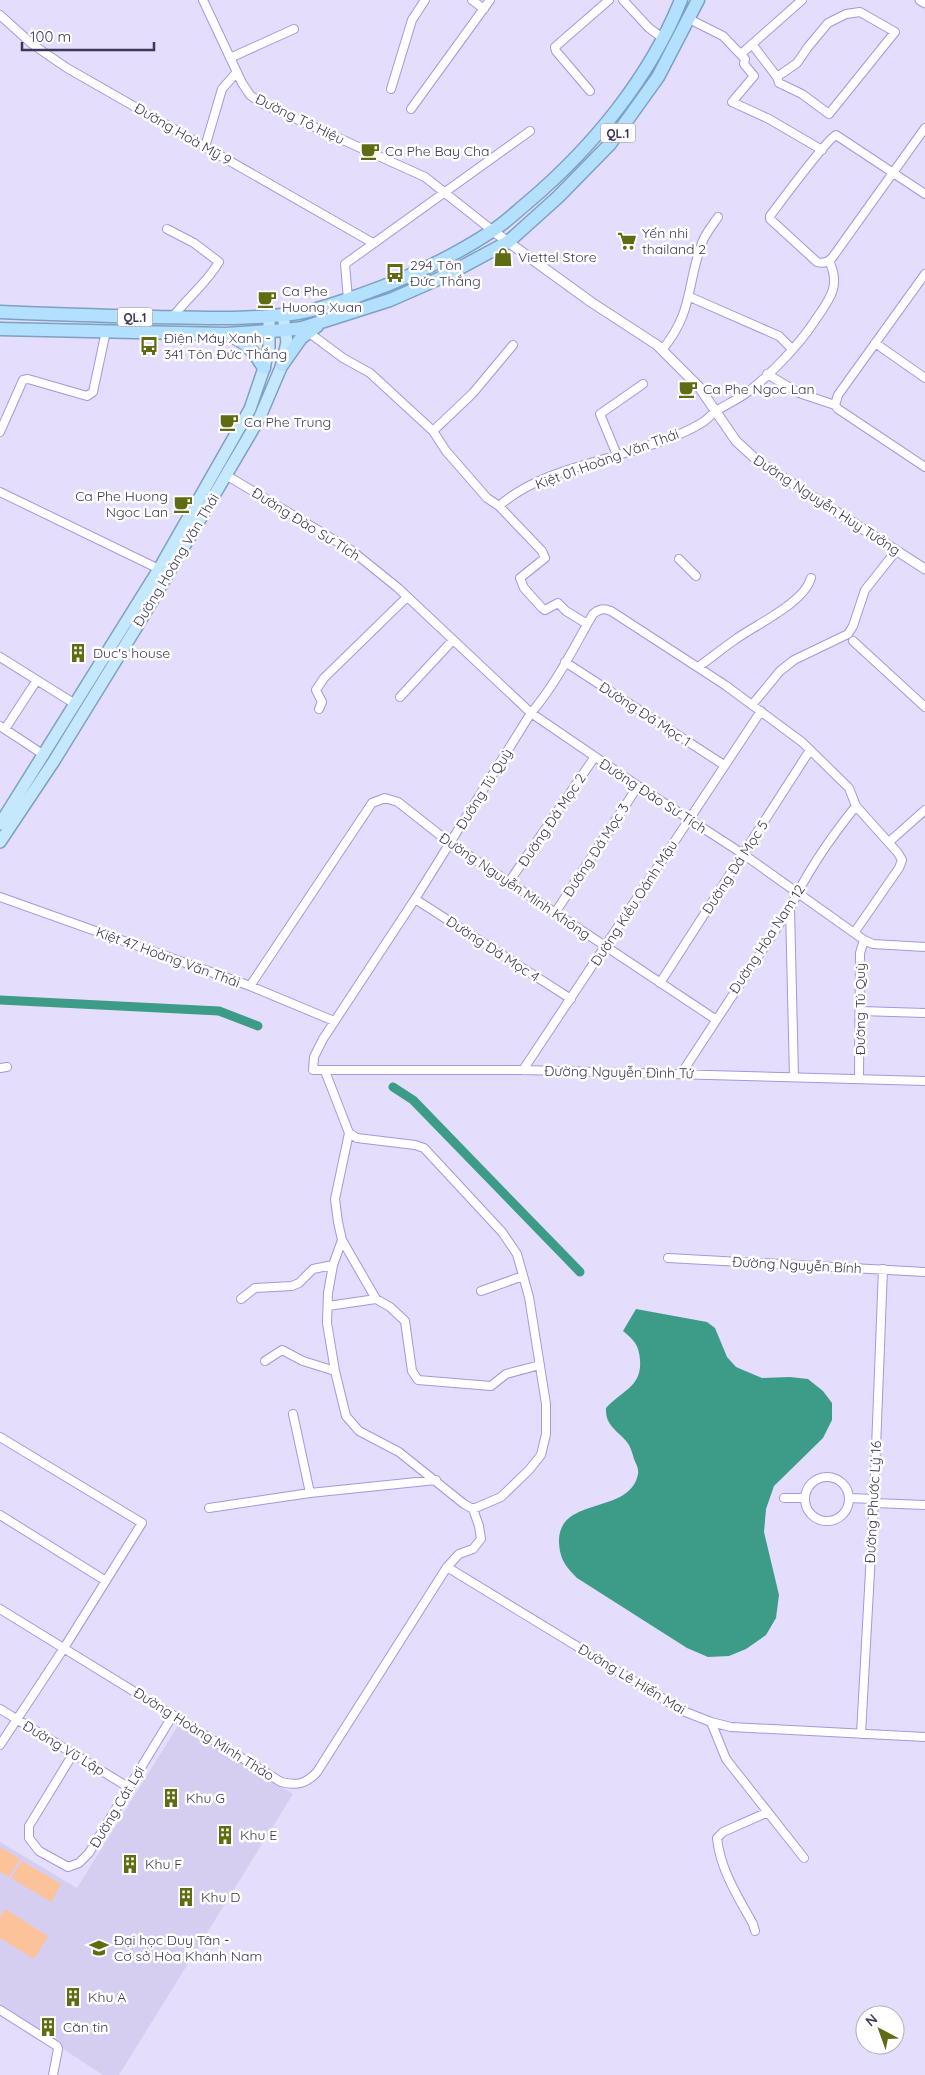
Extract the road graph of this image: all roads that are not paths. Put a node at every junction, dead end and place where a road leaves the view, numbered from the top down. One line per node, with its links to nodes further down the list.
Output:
1 (203, 0): 19 (street, Đường Tô Hiệu)
2 (425, 0): 22 (street)
3 (472, 0): 12 (street)
4 (490, 0): 12 (street)
5 (609, 0): 23 (street)
6 (623, 0): 16 (street)
7 (681, 0): 16 (highway, QL.1)
8 (698, 0): 14 (highway, QL.1)
9 (802, 0): 17 (street)
10 (920, 0): 11 (street)
11 (925, 3)
12 (484, 8): 24 (street)
13 (0, 15): 29 (street, Đường Hoà Mỹ 9)
14 (690, 19): 18 (street); 28 (highway, QL.1)
15 (294, 29): 19 (street)
16 (664, 39): 27 (highway, QL.1)
17 (752, 44): 18 (street); 21 (street)
18 (741, 54): 30 (street)
19 (230, 58): 20 (street, Đường Tô Hiệu)
20 (237, 72): 29 (street); 32 (street, Đường Tô Hiệu)
21 (777, 77): 21 (street)
22 (391, 89)
23 (590, 91)
24 (411, 109)
25 (925, 128): 31 (street)
26 (530, 131): 32 (street)
27 (597, 133): 28 (highway); 36 (highway, QL.1)
28 (610, 144): 37 (highway, QL.1)
29 (205, 147): 38 (street, Đường Hoà Mỹ 9)
30 (822, 150): 31 (street); 39 (street)
31 (894, 172): 33 (street); 39 (street)
32 (444, 192): 36 (street, Đường Tô Hiệu); 38 (street)
33 (925, 194)
34 (718, 217): 41 (street)
35 (167, 229): 46 (street)
36 (493, 230): 37 (street, Đường Nguyễn Huy Tưởng); 42 (highway, QL.1)
37 (508, 242): 47 (highway, QL.1); 57 (street, Đường Nguyễn Huy Tưởng)
38 (373, 243): 42 (street)
39 (831, 259): 56 (street, Kiệt 01 Hoàng Văn Thái)
40 (924, 280): 54 (street)
41 (690, 296): 56 (street); 57 (street)
42 (348, 299): 44 (highway, QL.1)
43 (0, 312): 46 (highway, QL.1)
44 (283, 315): 45 (highway, QL.1); 50 (main road, Đường Hoàng Văn Thái)
45 (269, 316): 46 (highway, QL.1); 49 (main road, Đường Hoàng Văn Thái)
46 (172, 318)
47 (326, 321): 50 (highway, QL.1); 52 (highway)
48 (0, 328): 51 (highway, QL.1)
49 (270, 330): 50 (highway, QL.1); 53 (highway, QL.1); 59 (main road, Đường Hoàng Văn Thái)
50 (286, 330): 58 (main road, Đường Hoàng Văn Thái)
51 (106, 331): 53 (highway, QL.1); 66 (street)
52 (308, 332): 58 (highway); 65 (street)
53 (225, 334): 59 (highway)
54 (875, 344): 61 (street); 63 (street)
55 (513, 345): 65 (street)
56 (792, 349): 60 (street, Kiệt 01 Hoàng Văn Thái)
57 (662, 350): 64 (street, Đường Nguyễn Huy Tưởng)
58 (282, 365): 69 (main road, Đường Hoàng Văn Thái)
59 (264, 368): 74 (main road, Đường Hoàng Văn Thái)
60 (767, 374): 63 (street); 64 (street, Kiệt 01 Hoàng Văn Thái)
61 (925, 378)
62 (643, 384): 67 (street)
63 (835, 405): 68 (street)
64 (716, 412): 67 (street, Kiệt 01 Hoàng Văn Thái); 72 (street, Đường Nguyễn Huy Tưởng)
65 (433, 431): 71 (street)
66 (0, 432)
67 (617, 455): 71 (street, Kiệt 01 Hoàng Văn Thái)
68 (925, 467)
69 (226, 475): 78 (street, Đường Đào Sư Tích); 103 (main road, Đường Hoàng Văn Thái)
70 (0, 492): 74 (street)
71 (498, 506): 79 (street)
72 (896, 551): 75 (street, Đường Nguyễn Huy Tưởng); 88 (street)
73 (680, 560): 76 (street)
74 (158, 569): 87 (main road, Đường Hoàng Văn Thái)
75 (925, 569)
76 (696, 576)
77 (811, 578): 84 (street)
78 (407, 597): 80 (street, Đường Đào Sư Tích); 90 (street)
79 (587, 624): 83 (street, Đường Tú Quỳ); 84 (street, Đường Tú Quỳ)
80 (453, 640): 86 (street); 92 (street, Đường Đào Sư Tích)
81 (853, 641): 89 (street)
82 (0, 657): 85 (street)
83 (565, 662): 92 (street, Đường Tú Quỳ); 97 (street, Đường Đá Mọc 1)
84 (698, 667): 88 (street, Đường Tú Quỳ)
85 (37, 680): 87 (street); 93 (street)
86 (400, 696)
87 (75, 704): 95 (main road, Đường Hoàng Văn Thái)
88 (752, 704): 91 (street, Đường Tú Quỳ)
89 (925, 707)
90 (318, 709)
91 (761, 711): 94 (street, Đường Tú Quỳ); 97 (street, Đường Kiều Oánh Mậu)
92 (531, 714): 96 (street, Đường Đào Sư Tích); 105 (street, Đường Tú Quỳ)
93 (3, 727): 95 (street)
94 (810, 750): 99 (street, Đường Tú Quỳ); 106 (street, Đường Đá Mọc 5)
95 (44, 755): 102 (main road, Đường Hoàng Văn Thái)
96 (594, 758): 98 (street, Đường Đào Sư Tích); 107 (street, Đường Đá Mọc 2)
97 (724, 765): 101 (street, Đường Kiều Oánh Mậu)
98 (638, 786): 101 (street, Đường Đào Sư Tích); 112 (street, Đường Đá Mọc 3)
99 (856, 806): 104 (street, Đường Tú Quỳ); 108 (street, Đường Hòa Nam 12)
100 (925, 810): 104 (street)
101 (688, 820): 106 (street, Đường Đào Sư Tích); 115 (street, Đường Kiều Oánh Mậu)
102 (0, 824)
103 (0, 842)
104 (889, 842): 113 (street, Đường Tú Quỳ)
105 (450, 843): 107 (street, Đường Nguyễn Minh Không); 110 (street, Đường Tú Quỳ); 118 (street, Đường Nguyễn Minh Không)
106 (743, 854): 108 (street, Đường Đào Sư Tích); 117 (street, Đường Đá Mọc 5)
107 (509, 882): 112 (street, Đường Nguyễn Minh Không)
108 (798, 892): 111 (street, Đường Hòa Nam 12); 113 (street, Đường Đào Sư Tích)
109 (0, 897): 118 (street, Kiệt 47 Hoàng Văn Thái)
110 (415, 899): 119 (street, Đường Đá Mọc 4); 123 (street, Đường Tú Quỳ)
111 (790, 908): 122 (street, Đường Hòa Nam 12); 128 (street)
112 (555, 913): 115 (street, Đường Nguyễn Minh Không)
113 (854, 933): 114 (street, Đường Đào Sư Tích)
114 (864, 940): 116 (street, Đường Đào Sư Tích); 120 (street, Đường Tú Quỳ)
115 (605, 947): 117 (street, Đường Nguyễn Minh Không); 119 (street, Đường Kiều Oánh Mậu)
116 (925, 947)
117 (660, 983): 122 (street, Đường Nguyễn Minh Không)
118 (250, 986): 123 (street, Kiệt 47 Hoàng Văn Thái)
119 (570, 999): 126 (street, Đường Kiều Oánh Mậu)
120 (860, 1011): 121 (street); 129 (street, Đường Tú Quỳ)
121 (925, 1013)
122 (715, 1019): 127 (street, Đường Hòa Nam 12)
123 (334, 1020): 124 (street, Đường Tú Quỳ)
124 (313, 1070): 125 (street, Đường Nguyễn Đình Tứ)
125 (324, 1070): 126 (street, Đường Nguyễn Đình Tứ); 131 (street)
126 (523, 1070): 127 (street, Đường Nguyễn Đình Tứ)
127 (681, 1074): 128 (street, Đường Nguyễn Đình Tứ)
128 (794, 1077): 129 (street, Đường Nguyễn Đình Tứ)
129 (859, 1079): 130 (street, Đường Nguyễn Đình Tứ)
130 (925, 1081)
131 (349, 1133): 132 (street); 137 (street)
132 (342, 1240): 134 (street); 140 (street)
133 (668, 1258): 135 (street, Đường Nguyễn Bính)
134 (333, 1265): 139 (street); 141 (street)
135 (883, 1269): 136 (street, Đường Nguyễn Bính); 152 (street, Đường Phước Lý 16)
136 (925, 1272)
137 (523, 1276): 138 (street); 143 (street)
138 (481, 1291)
139 (240, 1299)
140 (376, 1299): 141 (street); 143 (street)
141 (328, 1306): 144 (street)
142 (265, 1360): 144 (street)
143 (540, 1365): 155 (street)
144 (336, 1372): 147 (street)
145 (293, 1414): 148 (street)
146 (0, 1437): 158 (street)
147 (436, 1480): 148 (street); 155 (street)
148 (310, 1493): 154 (street)
149 (784, 1498): 150 (street)
150 (805, 1498): 151 (street); 151 (street)
151 (849, 1498): 152 (street)
152 (874, 1501): 153 (street); 165 (street, Đường Phước Lý 16)
153 (925, 1505)
154 (209, 1508)
155 (473, 1509): 157 (street, Đường Hoàng Minh Thảo)
156 (0, 1515): 158 (street)
157 (448, 1568): 162 (street, Đường Hoàng Minh Thảo); 164 (street, Đường Lê Hiến Mai)
158 (106, 1581): 160 (street)
159 (0, 1609): 160 (street, Đường Hoàng Minh Thảo)
160 (64, 1648): 162 (street, Đường Hoàng Minh Thảo); 163 (street)
161 (0, 1709): 163 (street, Đường Vũ Lập)
162 (173, 1715): 169 (street, Đường Cát Lợi)
163 (16, 1720): 167 (street); 168 (street, Đường Vũ Lập)
164 (711, 1722): 165 (street, Đường Lê Hiến Mai); 170 (street)
165 (861, 1734): 166 (street, Đường Lê Hiến Mai)
166 (925, 1737)
167 (0, 1745)
168 (73, 1754): 169 (street, Đường Vũ Lập); 169 (street, Đường Cát Lợi)
169 (128, 1787)
170 (768, 1812): 171 (street); 172 (street)
171 (804, 1858)
172 (755, 1931)
173 (0, 2010): 174 (street)
174 (53, 2075)

